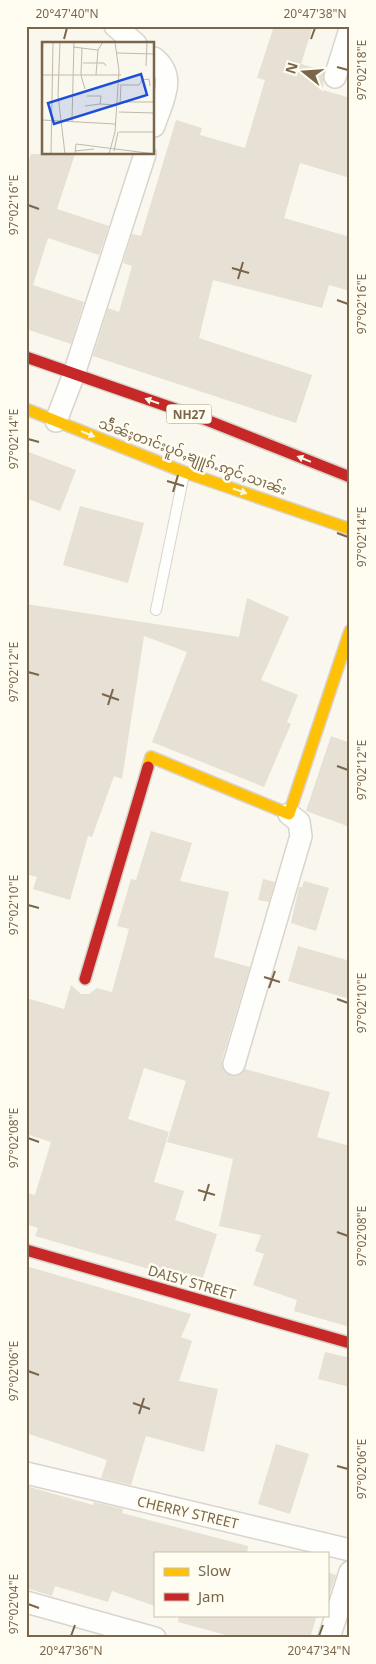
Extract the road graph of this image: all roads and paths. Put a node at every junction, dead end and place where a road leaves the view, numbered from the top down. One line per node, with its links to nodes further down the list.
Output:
1 (115, 26): 3 (street)
2 (350, 29): 5 (street)
3 (134, 42)
4 (155, 59): 6 (street)
5 (335, 76)
6 (155, 123)
7 (145, 155): 9 (street)
8 (26, 357): 9 (main road, NH27)
9 (74, 374): 11 (street); 12 (main road, NH27, one-way to 9)
10 (26, 409): 11 (main road, သဵႅၼ်ႈတၢင်းပူဝ်ႇၶျူၵ်ႉဢွင်ႇသၢၼ်း)
11 (56, 421): 13 (main road, သဵႅၼ်ႈတၢင်းပူဝ်ႇၶျူၵ်ႉဢွင်ႇသၢၼ်း, one-way to 13)
12 (348, 471)
13 (184, 472): 14 (main road, သဵႅၼ်ႈတၢင်းပူဝ်ႇၶျူၵ်ႉဢွင်ႇသၢၼ်း, one-way to 14); 15 (lane)
14 (350, 529)
15 (156, 610)
16 (350, 631): 17 (main road)
17 (289, 814): 18 (main road); 19 (street)
18 (85, 979)
19 (234, 1064)
20 (26, 1250): 21 (main road, DAISY STREET)
21 (350, 1343)
22 (26, 1473): 23 (street, CHERRY STREET)
23 (350, 1550)
24 (350, 1572): 27 (street)
25 (26, 1602): 26 (street)
26 (156, 1638)
27 (329, 1638)

